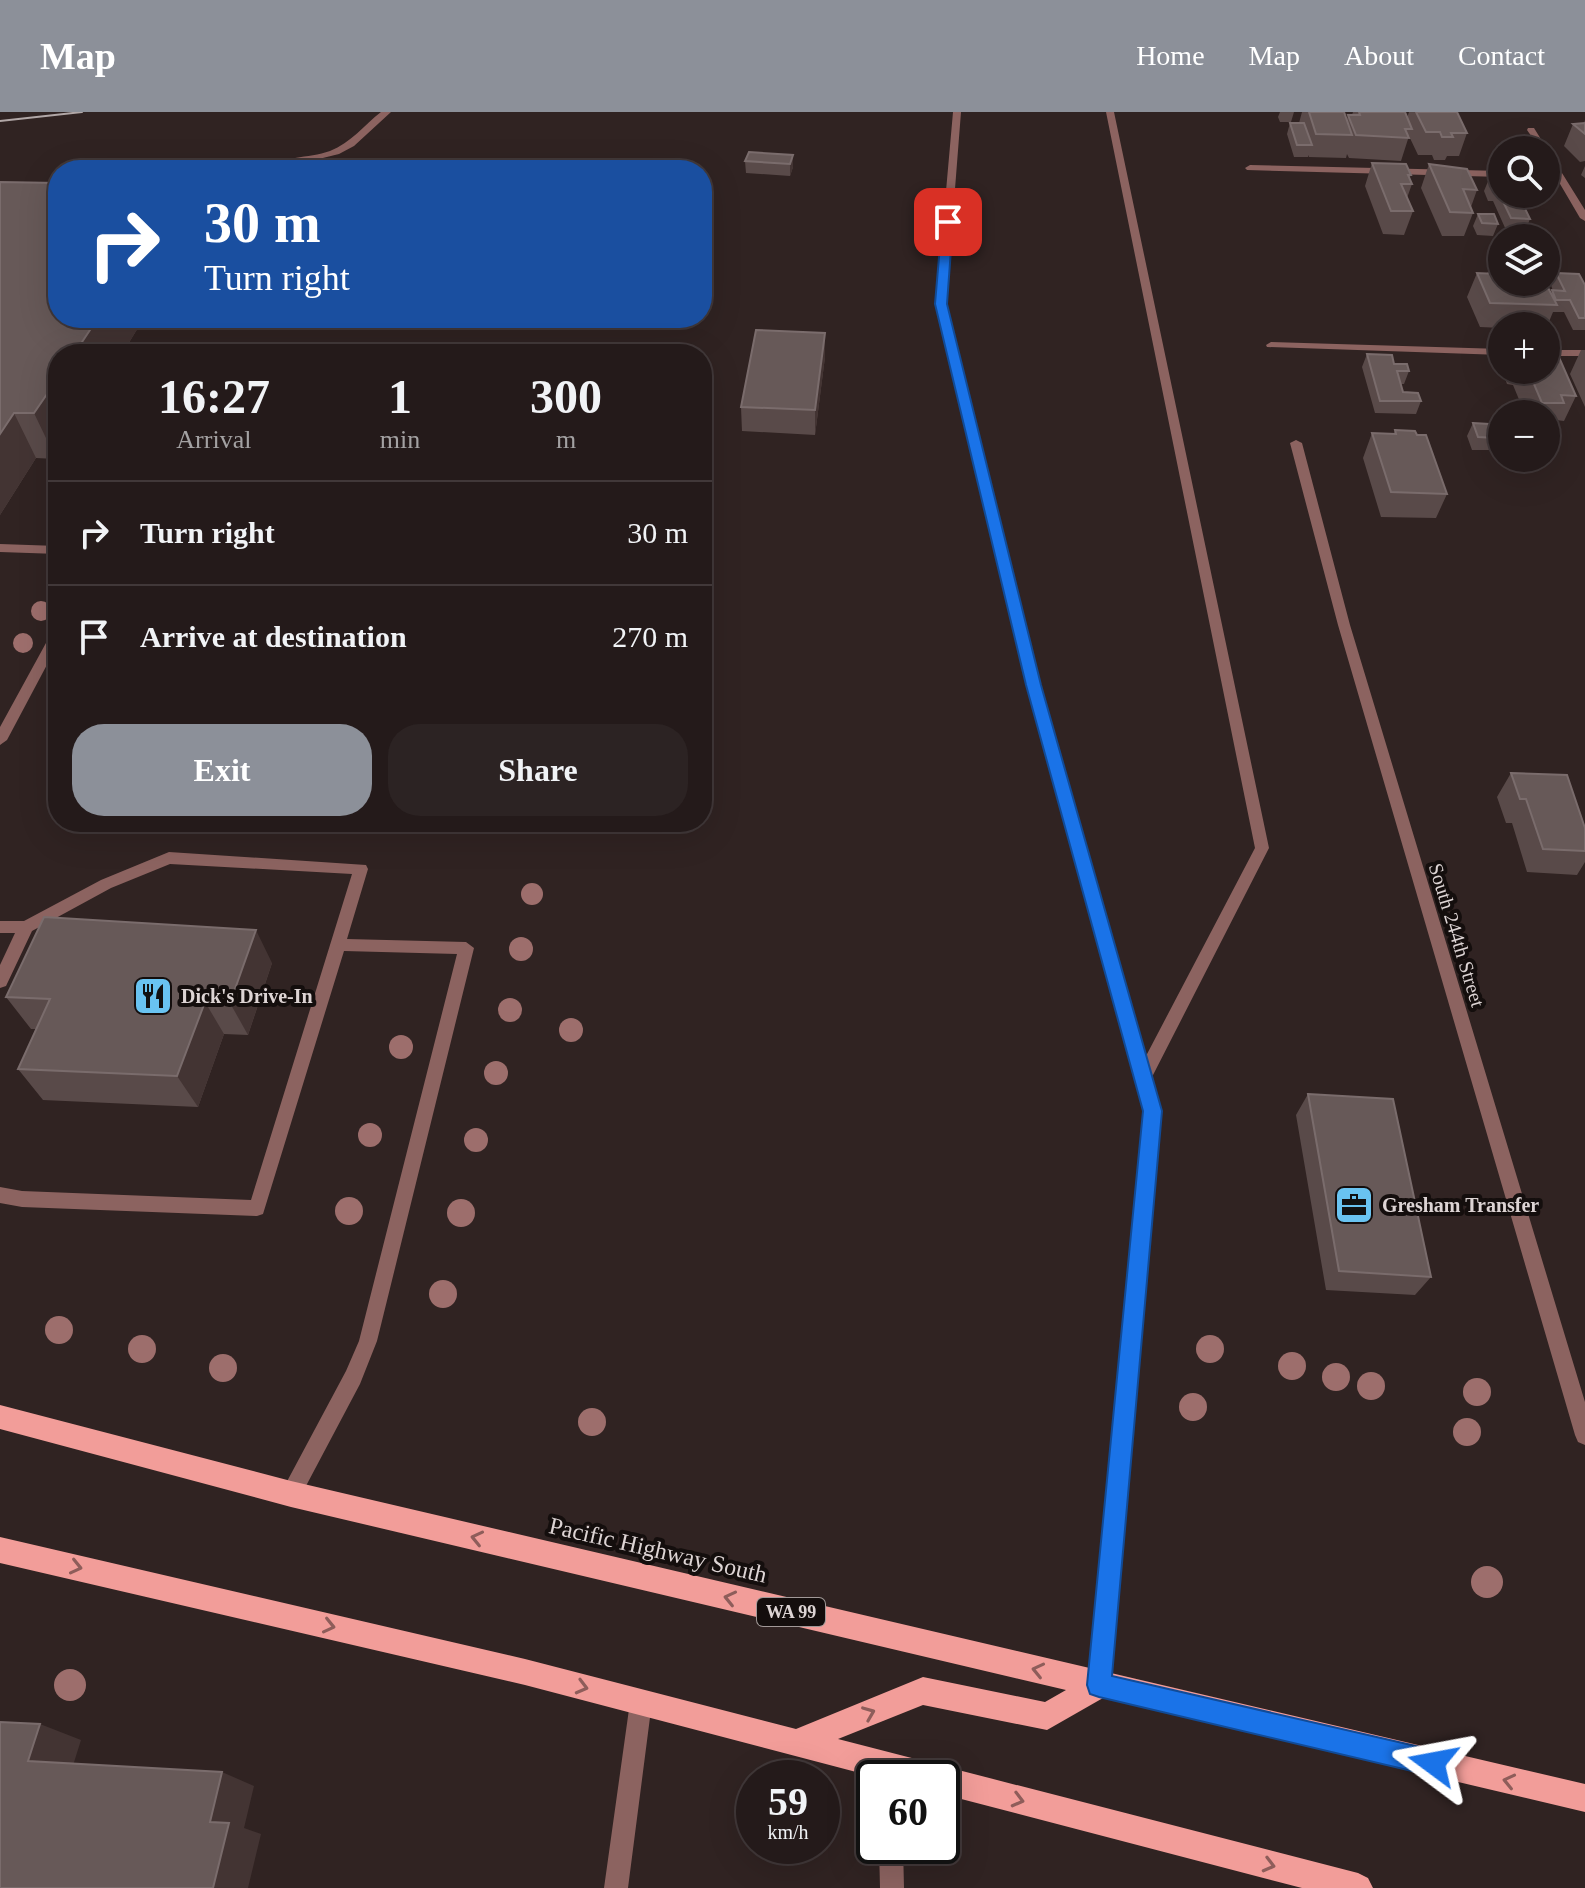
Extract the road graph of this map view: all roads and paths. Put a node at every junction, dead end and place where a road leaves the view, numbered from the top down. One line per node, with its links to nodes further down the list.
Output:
1 (387, 112): 6 (street)
2 (957, 112): 24 (street)
3 (1110, 112): 24 (street)
4 (1531, 130): 5 (street)
5 (1535, 136)
6 (303, 160)
7 (1250, 168): 8 (street)
8 (1488, 174)
9 (1561, 175): 10 (street)
10 (1585, 218)
11 (1271, 345): 12 (street)
12 (1488, 352)
13 (1560, 353): 14 (street)
14 (1585, 353)
15 (1296, 443): 27 (street, South 244th Street)
16 (0, 548): 17 (street)
17 (48, 550)
18 (48, 651): 19 (street)
19 (0, 740)
20 (0, 927): 21 (street)
21 (26, 927): 22 (street); 23 (street)
22 (337, 945): 25 (street); 28 (street)
23 (0, 982)
24 (1143, 1078): 30 (street)
25 (0, 1195)
26 (0, 1417): 28 (main road, Pacific Highway South / WA 99)
27 (1585, 1435)
28 (291, 1494): 30 (main road, Pacific Highway South / WA 99, one-way to 28)
29 (0, 1550): 31 (main road, one-way to 31)
30 (1099, 1685): 32 (main road, one-way to 30); 35 (main road, Pacific Highway South / WA 99, one-way to 30)
31 (641, 1702): 32 (main road); 37 (street)
32 (797, 1742): 33 (main road)
33 (856, 1761)
34 (960, 1785): 39 (main road, one-way to 39)
35 (1585, 1798)
36 (891, 1864): 38 (street)
37 (616, 1888)
38 (892, 1888)
39 (1358, 1888)

